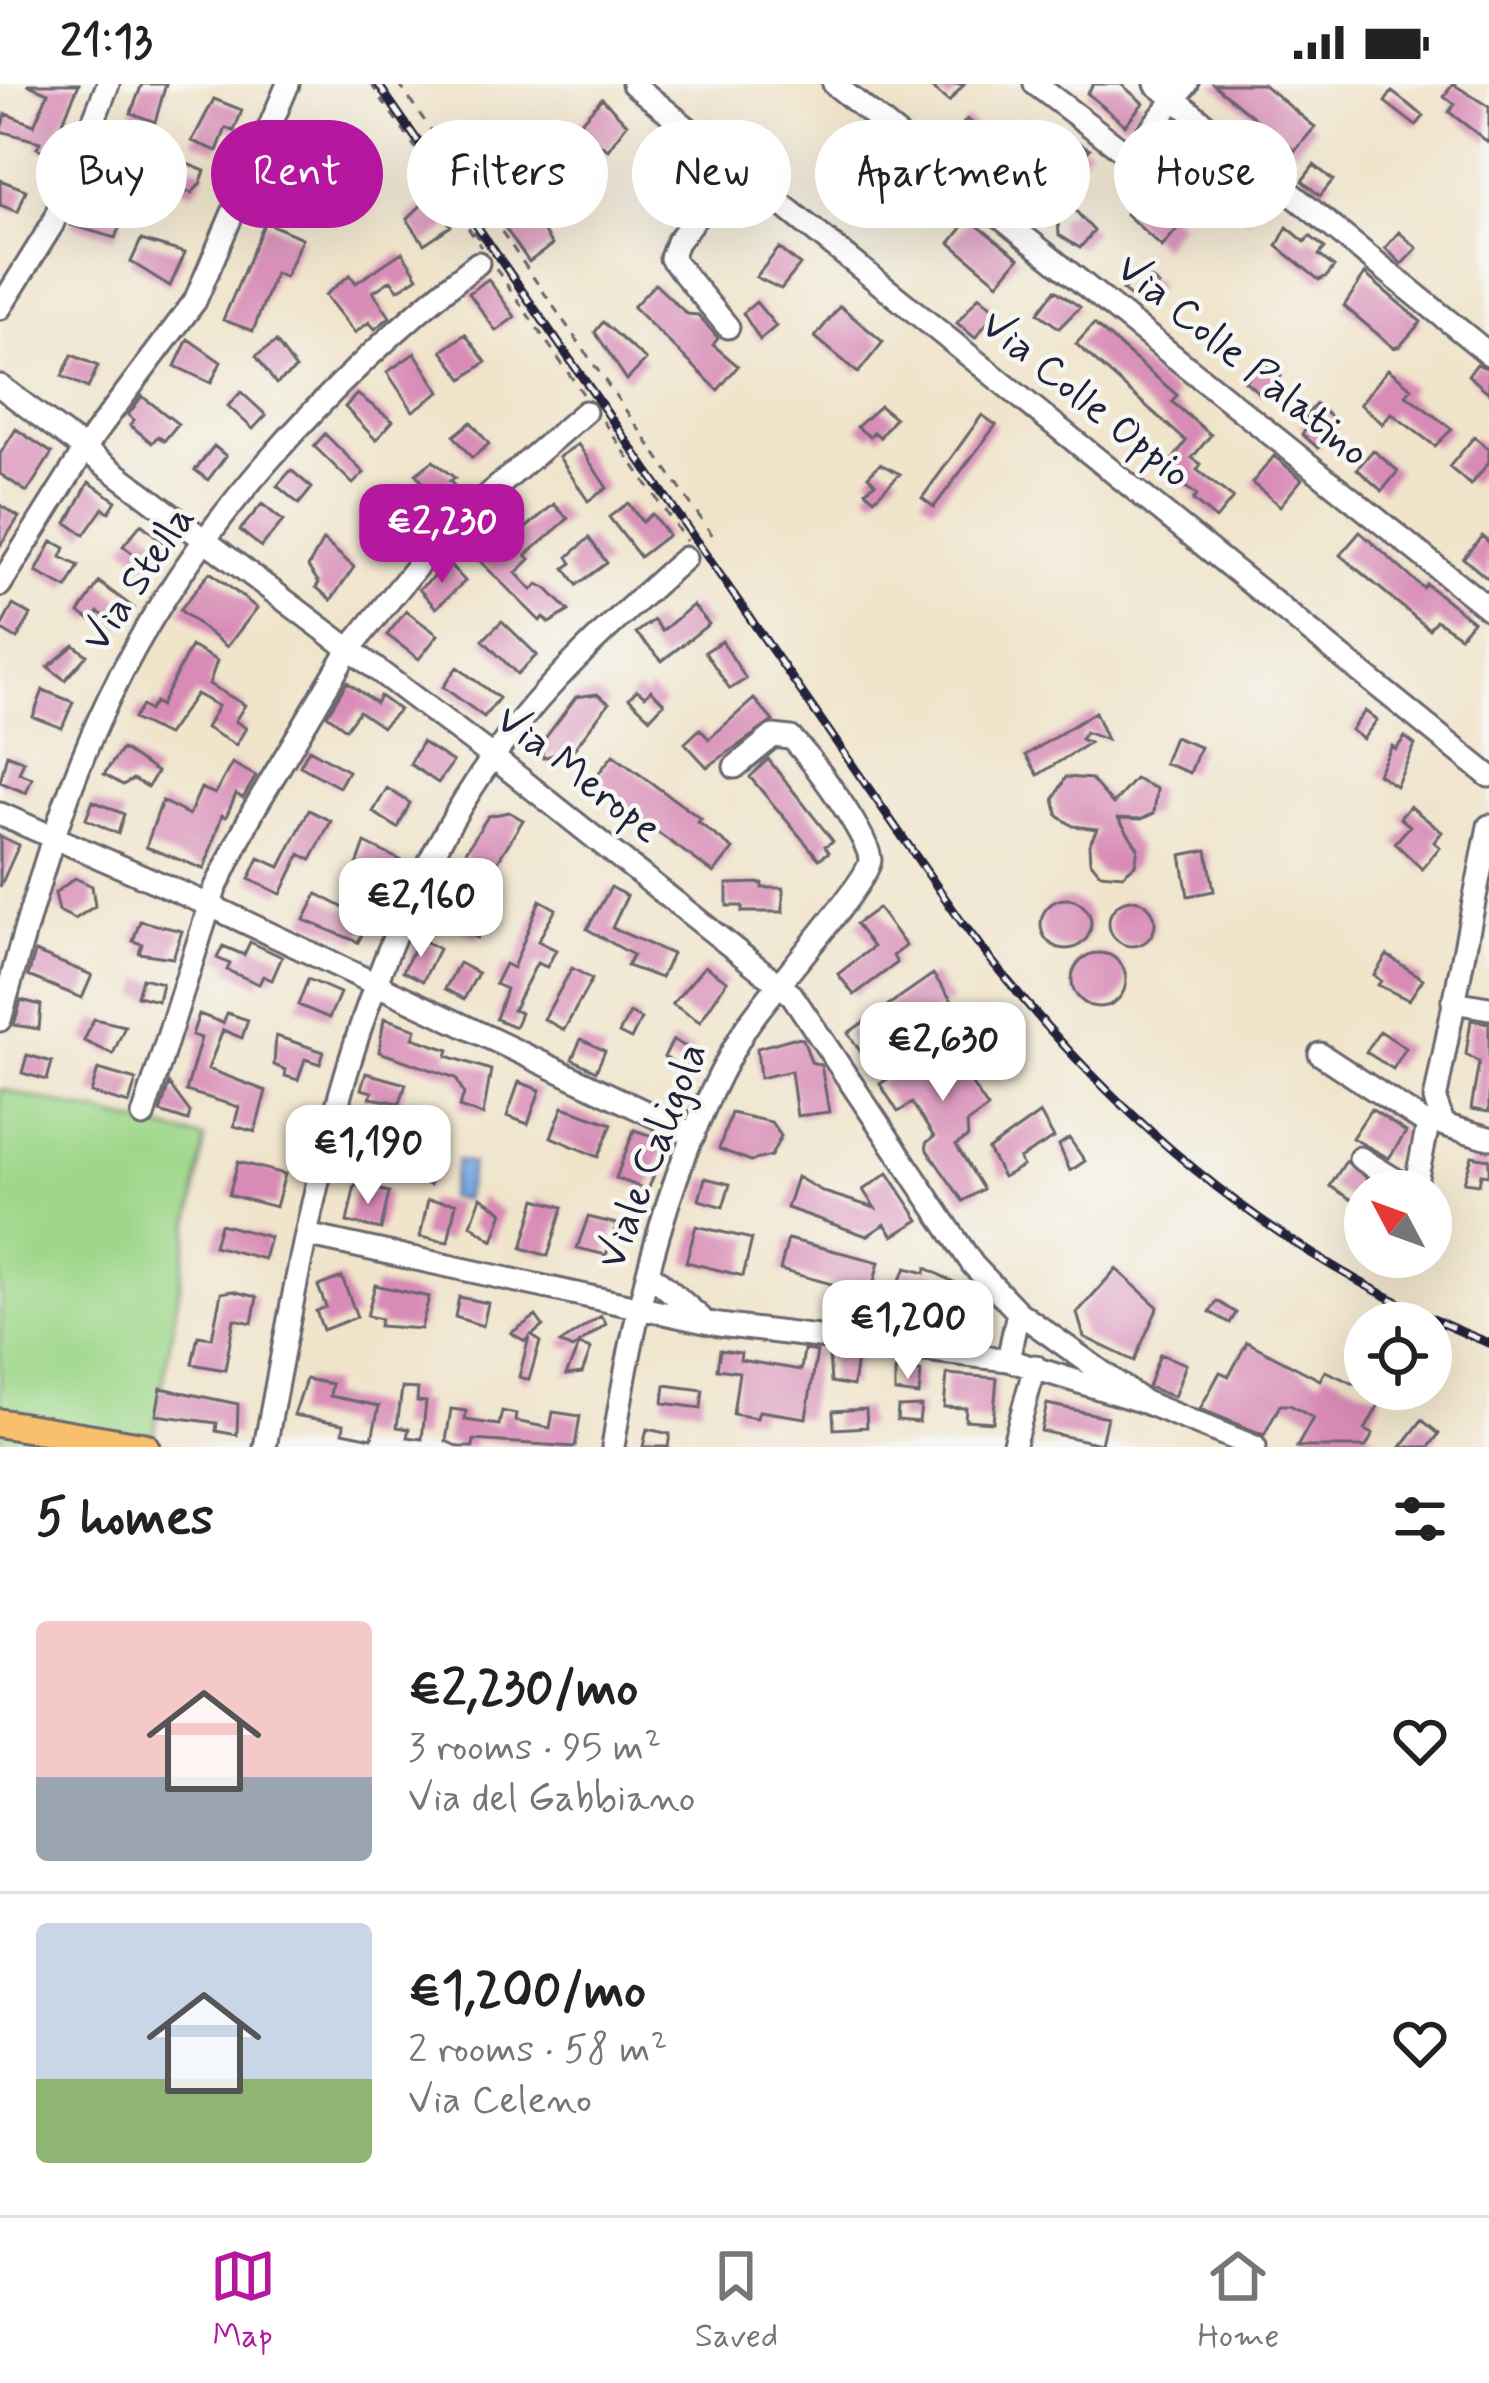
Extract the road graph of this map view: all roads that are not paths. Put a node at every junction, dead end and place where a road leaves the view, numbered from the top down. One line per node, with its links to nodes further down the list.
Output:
1 (108, 84): 12 (street)
2 (288, 84): 17 (street)
3 (633, 84): 8 (street, Via Colle Oppio)
4 (834, 84): 21 (street, Via Colle Palatino)
5 (1035, 84): 7 (street)
6 (1156, 84): 7 (street)
7 (1180, 92): 14 (street)
8 (677, 120)
9 (791, 213): 25 (street, Via Colle Oppio)
10 (688, 228): 13 (street)
11 (482, 258): 18 (street, Via Stella)
12 (0, 308)
13 (728, 327)
14 (1489, 354)
15 (0, 386): 17 (street, Via Merope)
16 (586, 412): 22 (street)
17 (84, 450): 18 (street, Via Merope); 20 (street)
18 (205, 542): 22 (street, Via Merope); 28 (street, Via Stella)
19 (685, 558): 23 (street)
20 (2, 576)
21 (1489, 608)
22 (348, 650): 23 (street, Via Merope); 30 (street)
23 (493, 757): 31 (street, Via Merope); 32 (street)
24 (735, 767): 31 (street, Viale Caligola)
25 (1489, 776)
26 (0, 814): 28 (street)
27 (1489, 826): 29 (street)
28 (53, 836): 30 (street); 35 (street, Via Stella)
29 (1482, 902): 33 (street)
30 (209, 905): 32 (street); 37 (street)
31 (777, 981): 39 (street, Viale Caligola); 47 (street, Via Merope)
32 (377, 984): 39 (street); 44 (street)
33 (1453, 1002): 34 (street); 38 (street)
34 (1489, 1008)
35 (0, 1021)
36 (1320, 1054): 38 (street)
37 (143, 1116)
38 (1434, 1123): 40 (street); 43 (street)
39 (694, 1135): 45 (street, Viale Caligola)
40 (1489, 1138)
41 (1360, 1158): 42 (street)
42 (1380, 1170)
43 (1420, 1170)
44 (306, 1234): 46 (street); 54 (street)
45 (648, 1272): 46 (street, Viale Caligola); 48 (street)
46 (639, 1306): 48 (street); 55 (street, Viale Caligola)
47 (1018, 1312): 49 (street); 51 (street, Via Merope)
48 (706, 1322): 49 (street)
49 (1008, 1360): 50 (street)
50 (1035, 1366): 51 (street); 56 (street)
51 (1144, 1402): 57 (street)
52 (0, 1424): 53 (main road)
53 (146, 1447)
54 (265, 1447)
55 (613, 1447)
56 (1013, 1447)
57 (1255, 1447)

